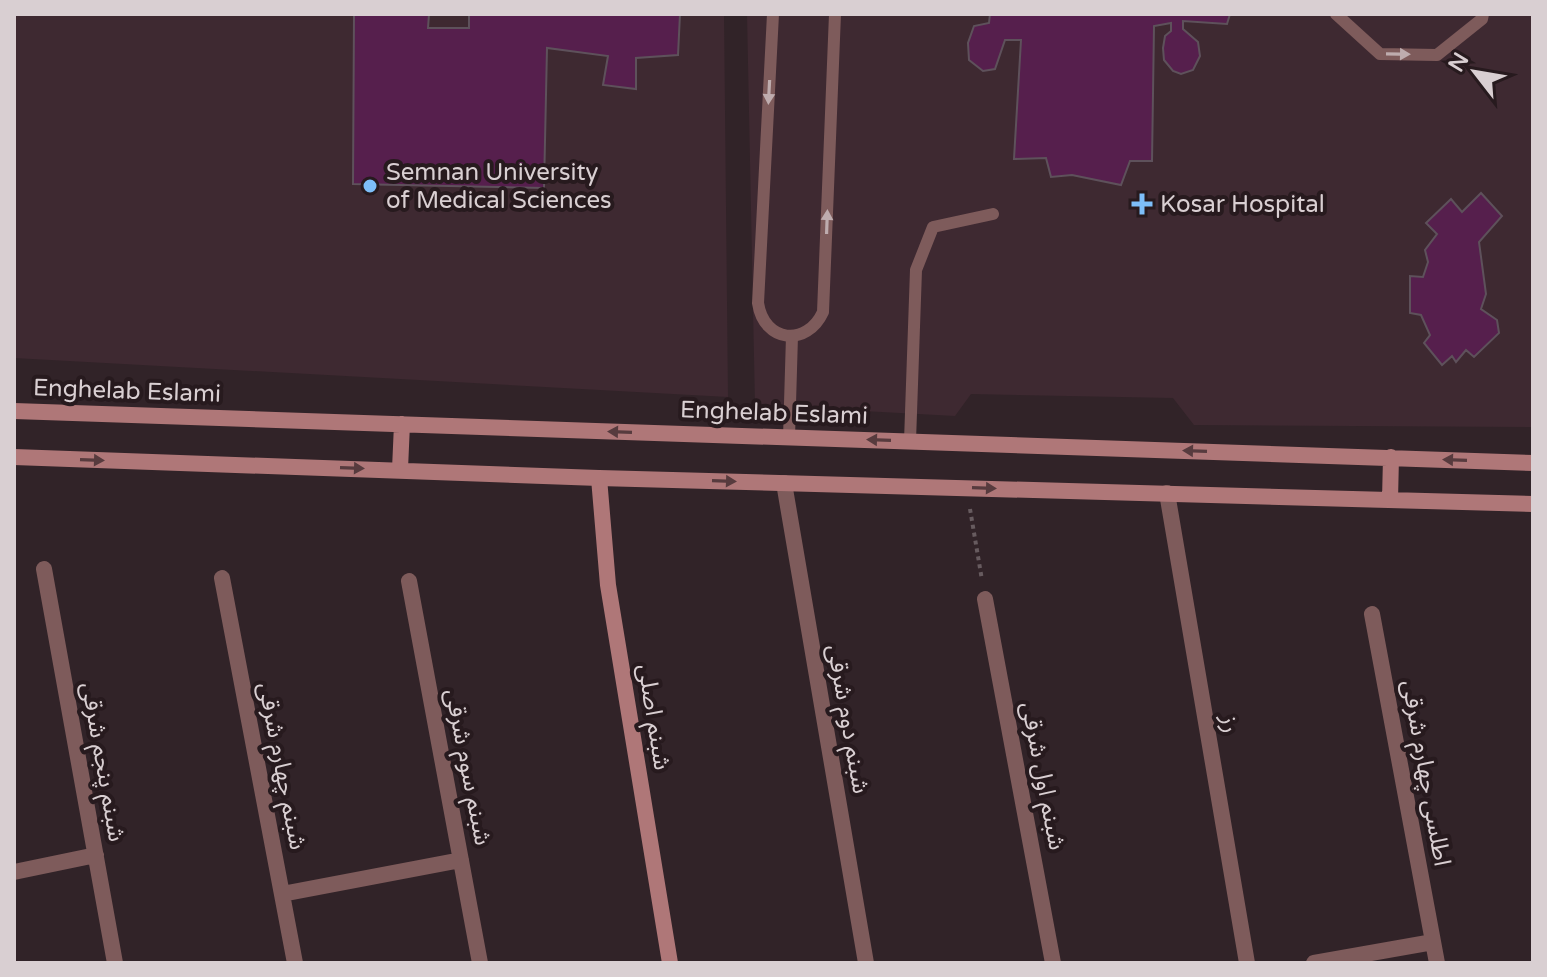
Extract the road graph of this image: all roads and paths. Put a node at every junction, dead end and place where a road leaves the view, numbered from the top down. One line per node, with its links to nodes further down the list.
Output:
1 (773, 14): 6 (lane, one-way to 6)
2 (835, 14): 6 (lane, one-way to 2)
3 (1336, 14): 4 (lane, one-way to 4)
4 (1483, 14)
5 (993, 214): 10 (lane)
6 (792, 336): 9 (lane)
7 (14, 411): 8 (main road, Enghelab Eslami)
8 (402, 424): 9 (main road, Enghelab Eslami, one-way to 8); 14 (main road)
9 (789, 437): 10 (main road, Enghelab Eslami, one-way to 9)
10 (910, 441): 12 (main road, Enghelab Eslami, one-way to 10)
11 (14, 457): 14 (main road, one-way to 14)
12 (1391, 457): 13 (main road, Enghelab Eslami, one-way to 12); 19 (main road)
13 (1533, 463)
14 (400, 469): 15 (main road)
15 (599, 478): 16 (main road, one-way to 16); 34 (main road, شبنم اصلی)
16 (784, 483): 17 (main road); 35 (street, شبنم دوم شرقی)
17 (967, 487): 18 (main road, one-way to 18); 24 (path)
18 (1167, 493): 19 (main road); 37 (street, رز)
19 (1390, 500): 20 (main road)
20 (1533, 504)
21 (44, 569): 26 (street, شبنم پنجم شرقی)
22 (222, 578): 29 (street, شبنم چهارم شرقی)
23 (409, 581): 27 (street, شبنم سوم شرقی)
24 (985, 599): 36 (street, شبنم اول شرقی)
25 (1372, 614): 30 (street, اطلسی چهارم شرقی)
26 (96, 855): 28 (street); 31 (street, شبنم پنجم شرقی)
27 (461, 860): 29 (street); 33 (street, شبنم سوم شرقی)
28 (14, 872)
29 (282, 894): 32 (street, شبنم چهارم شرقی)
30 (1433, 942): 38 (street); 39 (street, اطلسی چهارم شرقی)
31 (115, 963)
32 (295, 963)
33 (480, 963)
34 (670, 963)
35 (866, 963)
36 (1053, 963)
37 (1247, 963)
38 (1314, 963)
39 (1437, 963)

